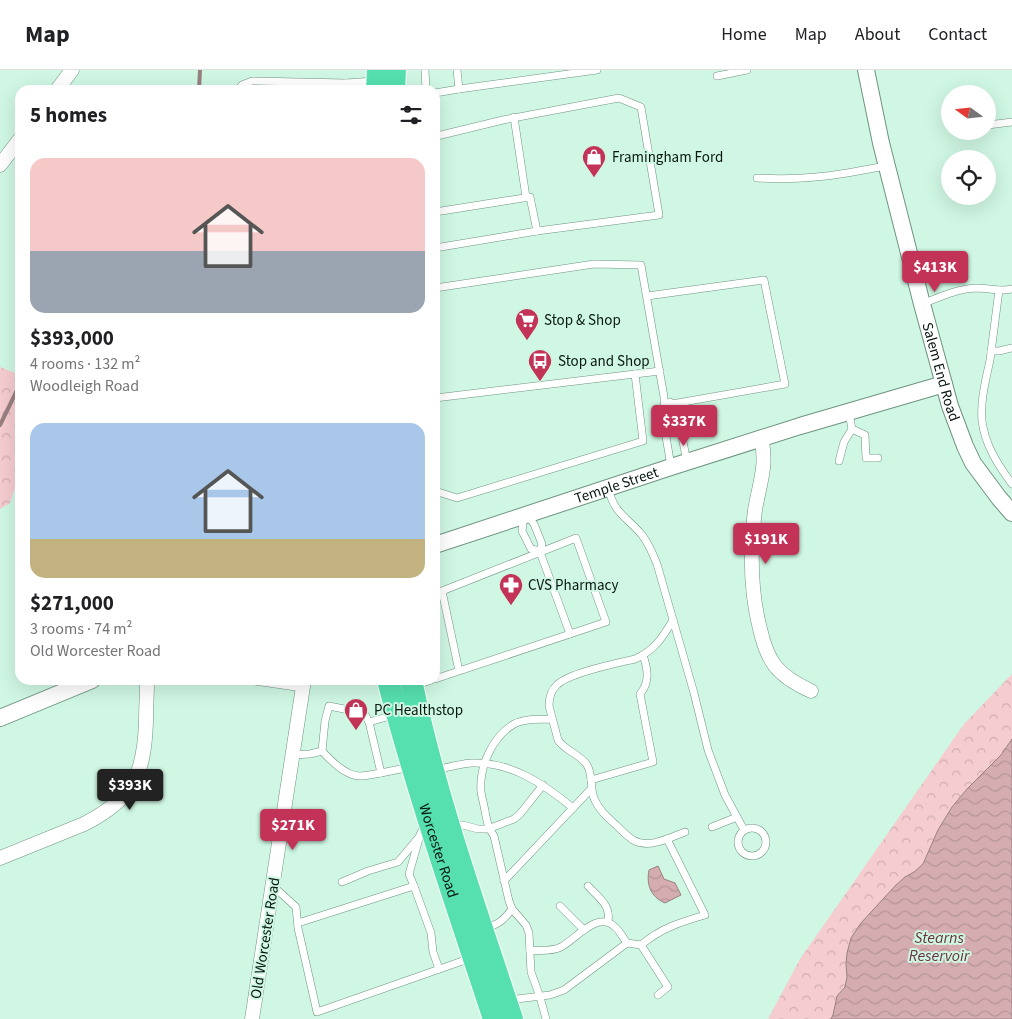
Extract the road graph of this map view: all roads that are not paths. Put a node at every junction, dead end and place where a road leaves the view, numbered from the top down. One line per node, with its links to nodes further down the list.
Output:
1 (72, 70): 9 (street)
2 (425, 70): 13 (lane)
3 (457, 70): 14 (lane)
4 (597, 70): 14 (lane)
5 (747, 70): 7 (lane)
6 (866, 70): 22 (street, Salem End Road)
7 (717, 76)
8 (384, 80): 12 (lane)
9 (61, 85)
10 (242, 85): 11 (lane)
11 (327, 85)
12 (352, 85)
13 (426, 85)
14 (459, 89): 15 (lane)
15 (440, 92)
16 (514, 118): 19 (lane); 24 (lane); 26 (lane)
17 (1012, 122): 18 (lane)
18 (996, 124)
19 (440, 135)
20 (15, 145): 21 (street)
21 (0, 165)
22 (887, 166): 23 (lane); 32 (street, Salem End Road)
23 (757, 178)
24 (526, 197): 25 (lane); 26 (lane)
25 (440, 211)
26 (537, 231): 27 (lane)
27 (440, 247)
28 (440, 287): 31 (lane)
29 (999, 290): 30 (lane); 32 (lane); 34 (lane)
30 (1012, 290)
31 (647, 296): 35 (lane); 40 (lane)
32 (922, 304): 37 (street, Salem End Road)
33 (1012, 348): 34 (lane)
34 (991, 351): 48 (lane)
35 (660, 372): 36 (lane); 39 (lane)
36 (635, 374): 38 (lane); 50 (lane)
37 (944, 384): 41 (street, Temple Street); 51 (street, Salem End Road)
38 (440, 397)
39 (664, 397): 40 (lane); 47 (lane)
40 (672, 404): 46 (lane)
41 (849, 412): 42 (lane); 43 (street, Temple Street)
42 (852, 429): 44 (lane); 45 (lane)
43 (761, 439): 46 (street, Temple Street); 65 (street)
44 (878, 458)
45 (839, 461)
46 (687, 462): 47 (street, Temple Street)
47 (671, 467): 49 (street, Temple Street)
48 (1012, 484)
49 (608, 487): 52 (street, Temple Street); 55 (lane)
50 (440, 493)
51 (1012, 513)
52 (524, 515): 53 (street, Temple Street); 54 (lane); 54 (lane)
53 (440, 543)
54 (540, 552): 56 (lane); 56 (lane); 58 (lane)
55 (673, 620): 57 (lane); 79 (lane)
56 (570, 634): 58 (lane)
57 (643, 655): 68 (lane); 75 (lane)
58 (459, 671): 59 (lane)
59 (440, 676)
60 (80, 685): 67 (street)
61 (147, 685): 87 (street)
62 (304, 685): 71 (street, Old Worcester Road)
63 (389, 685): 66 (highway, Worcester Road)
64 (422, 685): 73 (highway, Worcester Road)
65 (810, 691)
66 (397, 714): 69 (lane); 73 (highway, Worcester Road)
67 (0, 718)
68 (552, 720): 72 (lane); 75 (lane)
69 (369, 722): 70 (lane); 74 (lane)
70 (322, 751): 71 (lane); 74 (lane)
71 (293, 755): 90 (street, Old Worcester Road)
72 (485, 764): 73 (lane); 76 (lane); 83 (lane)
73 (423, 769): 74 (lane); 81 (highway, Worcester Road); 82 (highway, Worcester Road)
74 (381, 772)
75 (591, 780): 77 (lane)
76 (543, 785): 78 (lane); 83 (lane)
77 (591, 789): 78 (lane); 86 (lane)
78 (573, 808): 88 (lane)
79 (737, 817): 80 (lane); 84 (lane)
80 (712, 827)
81 (423, 828): 89 (lane); 91 (lane); 102 (highway, Worcester Road)
82 (450, 828): 83 (lane); 97 (highway, Worcester Road)
83 (488, 829): 88 (lane)
84 (744, 830): 84 (lane)
85 (684, 832): 86 (lane)
86 (667, 839): 100 (lane)
87 (0, 858)
88 (504, 881): 94 (lane)
89 (342, 882)
90 (273, 886): 96 (lane); 108 (street, Old Worcester Road)
91 (414, 886): 96 (lane); 103 (lane)
92 (588, 886): 95 (lane)
93 (560, 906): 98 (lane)
94 (512, 909): 97 (lane); 101 (lane)
95 (608, 922): 98 (lane); 99 (lane)
96 (298, 923): 107 (lane)
97 (483, 930): 106 (highway, Worcester Road)
98 (584, 930): 101 (lane)
99 (627, 943): 100 (lane); 105 (lane)
100 (641, 945): 104 (lane)
101 (530, 950): 105 (lane)
102 (474, 956): 103 (lane); 106 (highway, Worcester Road)
103 (439, 969): 107 (lane)
104 (658, 995)
105 (540, 997): 106 (lane); 109 (lane)
106 (504, 1013)
107 (316, 1016)
108 (252, 1019)
109 (546, 1019)

